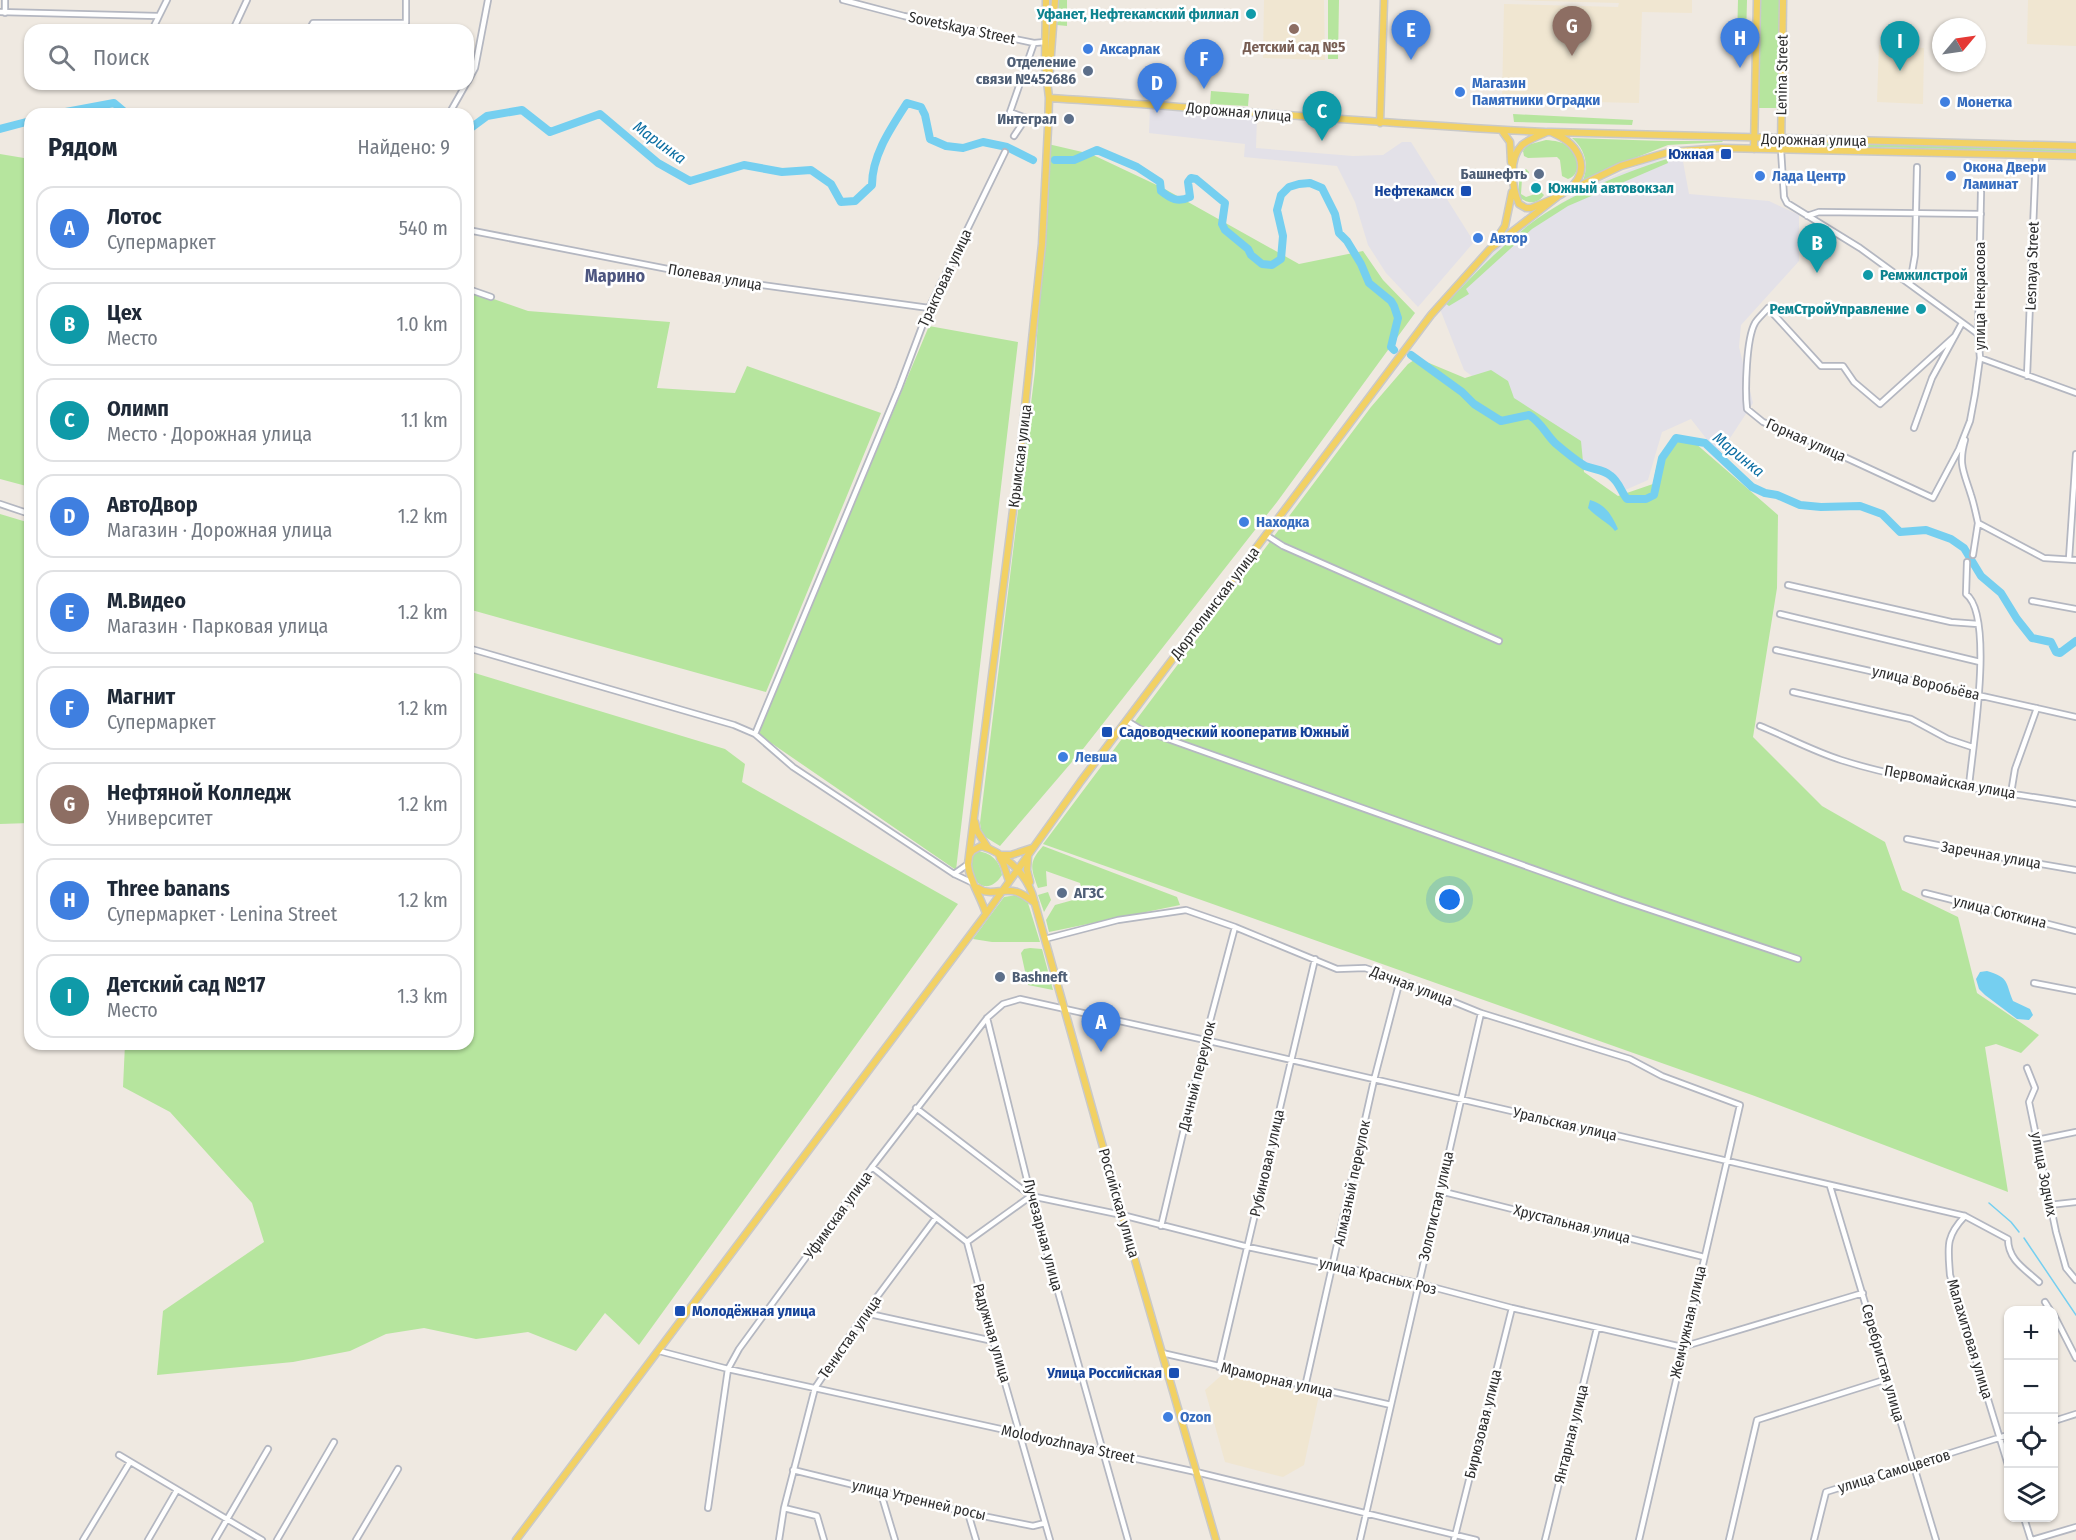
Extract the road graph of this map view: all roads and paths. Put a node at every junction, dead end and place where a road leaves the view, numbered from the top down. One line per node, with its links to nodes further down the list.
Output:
1 (5, 0): 12 (street)
2 (167, 0): 13 (street)
3 (248, 0): 15 (street)
4 (406, 0): 16 (street)
5 (488, 0): 19 (street)
6 (843, 0): 18 (street, Sovetskaya Street)
7 (1046, 0): 17 (main road)
8 (1055, 0): 21 (main road)
9 (1384, 0): 23 (main road)
10 (1757, 0): 28 (main road, Lenina Street)
11 (1784, 0): 29 (main road, Lenina Street)
12 (2, 13): 13 (street)
13 (158, 16): 14 (street)
14 (155, 24)
15 (236, 24)
16 (312, 24)
17 (1045, 42): 18 (street, Sovetskaya Street); 21 (main road)
18 (1034, 43): 26 (street)
19 (474, 71)
20 (463, 90): 22 (street)
21 (1048, 95): 23 (main road, Дорожная улица); 89 (main road, Крымская улица)
22 (452, 108)
23 (1380, 123): 24 (main road, Дорожная улица)
24 (1501, 130): 25 (main road, Дорожная улица); 38 (main road)
25 (1549, 132): 27 (main road, Дорожная улица); 38 (main road); 41 (main road)
26 (1014, 136)
27 (1724, 138): 28 (main road, Дорожная улица); 31 (main road)
28 (1754, 138): 29 (main road, Дорожная улица); 32 (main road, Lenina Street)
29 (1781, 139): 30 (main road, Дорожная улица); 33 (main road, Lenina Street)
30 (2076, 146)
31 (1721, 148): 32 (main road, Дорожная улица); 41 (main road, Дорожная улица)
32 (1754, 149): 33 (main road, Дорожная улица)
33 (1780, 150): 35 (main road, Дорожная улица); 44 (street)
34 (1005, 152): 50 (street, Трактовая улица)
35 (2036, 155): 36 (main road, Дорожная улица); 55 (street, Lesnaya Street)
36 (2076, 156)
37 (1917, 167): 42 (street)
38 (1513, 174): 39 (main road)
39 (1513, 183): 41 (main road); 46 (main road)
40 (1981, 192): 43 (street, улица Некрасова)
41 (1559, 196): 46 (main road, Дорожная улица)
42 (1915, 213): 43 (street); 44 (street); 47 (street)
43 (1981, 214): 52 (street, улица Некрасова)
44 (1807, 216): 47 (street)
45 (474, 231): 50 (street, Полевая улица)
46 (1490, 249): 64 (main road, Дюртюлинская улица)
47 (1910, 284): 51 (street)
48 (474, 291): 49 (street)
49 (491, 297)
50 (929, 308): 84 (street, Трактовая улица)
51 (1962, 323): 52 (street); 53 (street)
52 (1978, 334): 54 (street, улица Некрасова)
53 (1955, 336): 58 (street); 60 (street, Горная улица)
54 (1980, 358): 55 (street); 57 (street, улица Некрасова)
55 (2027, 376): 56 (street)
56 (2076, 393)
57 (1970, 421): 60 (street, улица Некрасова); 63 (street)
58 (1914, 428)
59 (2076, 454): 66 (street)
60 (1933, 498)
61 (0, 504): 62 (street)
62 (24, 512)
63 (1978, 523): 65 (street); 66 (street)
64 (1266, 535): 74 (street); 82 (main road, Дюртюлинская улица)
65 (1973, 555)
66 (2069, 559): 67 (street)
67 (2076, 560)
68 (1967, 561): 73 (street)
69 (1788, 585): 73 (street)
70 (2032, 601): 71 (street)
71 (2076, 609)
72 (1780, 614): 77 (street)
73 (1978, 624): 77 (street)
74 (1499, 641)
75 (474, 650): 84 (street)
76 (1776, 650): 79 (street, улица Воробьёва)
77 (1980, 662): 79 (street)
78 (1793, 692): 85 (street)
79 (1980, 695): 80 (street, улица Воробьёва); 85 (street)
80 (2037, 708): 81 (street, улица Воробьёва); 87 (street)
81 (2076, 717)
82 (1127, 721): 92 (main road, Дюртюлинская улица); 109 (street)
83 (1760, 726): 86 (street, Первомайская улица)
84 (754, 734): 97 (street)
85 (1972, 747): 86 (street)
86 (1969, 786): 87 (street, Первомайская улица)
87 (2011, 793): 88 (street, Первомайская улица)
88 (2076, 804)
89 (974, 819): 91 (main road); 94 (main road, Крымская улица)
90 (1907, 839): 96 (street, Заречная улица)
91 (988, 848): 93 (main road); 94 (main road)
92 (1033, 848): 93 (main road); 95 (main road, Дюртюлинская улица); 101 (main road)
93 (998, 855): 95 (main road); 98 (main road)
94 (968, 861): 97 (street); 99 (main road)
95 (1018, 869): 98 (main road, Дюртюлинская улица); 101 (main road, Российская улица)
96 (2076, 870)
97 (954, 874): 99 (street)
98 (1009, 881): 100 (main road)
99 (975, 885): 100 (main road); 104 (main road)
100 (1002, 890): 103 (main road); 104 (main road)
101 (1032, 893): 103 (main road, Российская улица)
102 (1925, 893): 106 (street, улица Сюткина)
103 (1035, 903): 107 (main road, Российская улица)
104 (986, 914): 152 (main road)
105 (1235, 927): 107 (street, Дачная улица); 108 (street, Дачная улица); 116 (street, Дачный переулок)
106 (2076, 931)
107 (1045, 939): 113 (main road, Российская улица)
108 (1315, 958): 110 (street, Дачная улица); 117 (street, Рубиновая улица)
109 (1798, 959)
110 (1400, 980): 114 (street, Дачная улица); 119 (street, Алмазный переулок)
111 (2034, 983): 112 (street)
112 (2076, 991)
113 (1064, 1008): 115 (street, Уфимская улица); 116 (street, Уральская улица); 132 (main road, Российская улица)
114 (1481, 1013): 120 (street, Золотистая улица); 121 (street, Дачная улица)
115 (987, 1018): 122 (street, Уфимская улица); 129 (street, Лучезарная улица)
116 (1205, 1040): 117 (street, Уральская улица); 135 (street, Дачный переулок)
117 (1290, 1060): 119 (street, Уральская улица); 137 (street, Рубиновая улица)
118 (2027, 1068): 124 (street, улица Зодчих)
119 (1374, 1080): 120 (street, Уральская улица); 139 (street, Алмазный переулок)
120 (1460, 1100): 125 (street, Уральская улица); 128 (street, Золотистая улица)
121 (1740, 1105): 125 (street, Жемчужная улица)
122 (916, 1108): 126 (street, Уфимская улица); 129 (street, улица Красных Роз)
123 (2076, 1132): 124 (street)
124 (2037, 1140): 131 (street, улица Зодчих)
125 (1728, 1162): 127 (street, Уральская улица); 138 (street, Жемчужная улица)
126 (872, 1167): 134 (street); 156 (street, Уфимская улица)
127 (1830, 1186): 133 (street, Уральская улица); 143 (street, Серебристая улица)
128 (1440, 1191): 138 (street, Хрустальная улица); 142 (street, Золотистая улица)
129 (1031, 1196): 132 (street, улица Красных Роз); 136 (street); 168 (street, Лучезарная улица)
130 (2076, 1202): 131 (street)
131 (2049, 1205): 140 (street, улица Зодчих)
132 (1122, 1215): 135 (street, улица Красных Роз); 153 (main road, Российская улица)
133 (1965, 1216): 141 (street, Уральская улица); 165 (street, Малахитовая улица)
134 (935, 1219): 136 (street); 147 (street, Тенистая улица)
135 (1161, 1226): 137 (street, улица Красных Роз)
136 (967, 1242): 150 (street, Радужная улица)
137 (1248, 1247): 139 (street, улица Красных Роз); 155 (street, Рубиновая улица)
138 (1704, 1257): 151 (street, Жемчужная улица)
139 (1334, 1266): 142 (street, улица Красных Роз); 158 (street, Алмазный переулок)
140 (2075, 1279)
141 (2039, 1282)
142 (1417, 1283): 146 (street, улица Красных Роз); 160 (street, Золотистая улица)
143 (1863, 1293): 151 (street, улица Красных Роз); 157 (street, Серебристая улица)
144 (2045, 1302): 145 (street)
145 (2047, 1306)
146 (1512, 1308): 149 (street, улица Красных Роз); 186 (street, Бирюзовая улица)
147 (866, 1313): 150 (street); 159 (street, Тенистая улица)
148 (2058, 1323): 154 (street)
149 (1597, 1329): 151 (street, улица Красных Роз); 203 (street, Янтарная улица)
150 (993, 1341): 163 (street, Радужная улица)
151 (1682, 1347): 204 (street, Жемчужная улица)
152 (659, 1351): 156 (street, Molodyozhnaya Street); 193 (main road)
153 (1162, 1353): 155 (street, Мраморная улица); 175 (main road, Российская улица)
154 (2076, 1358)
155 (1219, 1367): 158 (street, Мраморная улица)
156 (728, 1369): 159 (street, Molodyozhnaya Street); 178 (street, Уфимская улица)
157 (1887, 1379): 172 (street, Серебристая улица); 205 (street)
158 (1305, 1386): 160 (street, Мраморная улица)
159 (814, 1388): 163 (street, Molodyozhnaya Street); 174 (street, Тенистая улица)
160 (1391, 1405): 181 (street, Золотистая улица)
161 (2076, 1414): 162 (street)
162 (2058, 1420)
163 (1021, 1434): 168 (street, Molodyozhnaya Street); 184 (street, Радужная улица)
164 (2004, 1436): 165 (street, улица Самоцветов)
165 (2000, 1438): 169 (street, Малахитовая улица); 172 (street, улица Самоцветов)
166 (334, 1442): 191 (street)
167 (268, 1449): 182 (street)
168 (1102, 1452): 175 (street, Molodyozhnaya Street); 199 (street, Лучезарная улица)
169 (2004, 1452)
170 (119, 1455): 171 (street)
171 (130, 1462): 176 (street); 187 (street)
172 (1914, 1465): 206 (street, улица Самоцветов); 207 (street, Серебристая улица)
173 (398, 1469): 192 (street)
174 (793, 1470): 177 (street, улица Утренней росы); 179 (street, Тенистая улица)
175 (1196, 1472): 181 (street, Molodyozhnaya Street); 200 (main road, Российская улица)
176 (177, 1490): 182 (street); 188 (street)
177 (880, 1491): 180 (street, улица Утренней росы); 196 (street)
178 (708, 1508)
179 (784, 1508): 194 (street, Тенистая улица); 195 (street)
180 (969, 1512): 184 (street, улица Утренней росы); 197 (street)
181 (1366, 1514): 186 (street, Molodyozhnaya Street); 201 (street, Золотистая улица)
182 (228, 1520): 189 (street); 190 (street)
183 (2025, 1522): 208 (street)
184 (1046, 1523): 198 (street, Радужная улица)
185 (2076, 1527): 208 (street)
186 (1455, 1538): 202 (street, Molodyozhnaya Street)
187 (83, 1540)
188 (148, 1540)
189 (215, 1540)
190 (262, 1540)
191 (278, 1540)
192 (356, 1540)
193 (516, 1540)
194 (779, 1540)
195 (824, 1540)
196 (895, 1540)
197 (976, 1540)
198 (1050, 1540)
199 (1128, 1540)
200 (1216, 1540)
201 (1360, 1540)
202 (1476, 1540)
203 (1545, 1540)
204 (1639, 1540)
205 (1729, 1540)
206 (1814, 1540)
207 (1936, 1540)
208 (2031, 1540)

